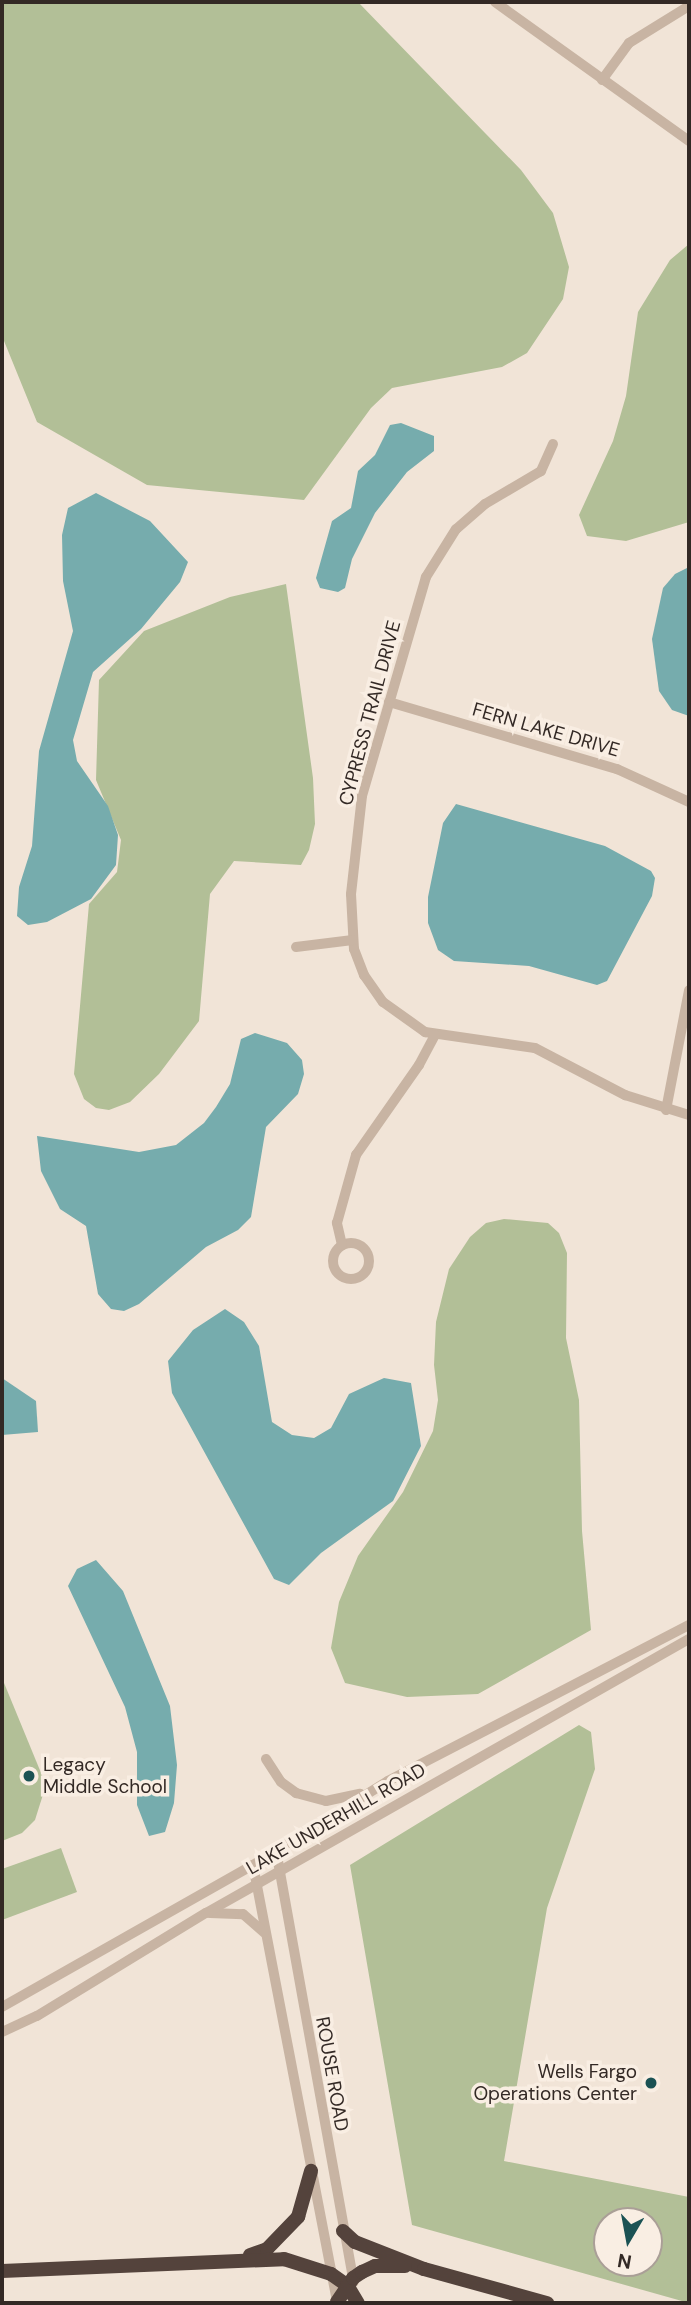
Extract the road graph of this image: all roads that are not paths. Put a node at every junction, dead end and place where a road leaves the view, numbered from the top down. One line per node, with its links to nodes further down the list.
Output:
1 (495, 2): 3 (street)
2 (689, 6): 3 (street)
3 (602, 80): 4 (street)
4 (689, 141)
5 (553, 444): 6 (street, CYPRESS TRAIL DRIVE)
6 (389, 702): 7 (street, FERN LAKE DRIVE); 8 (street, CYPRESS TRAIL DRIVE)
7 (689, 802)
8 (353, 940): 9 (street); 11 (street, CYPRESS TRAIL DRIVE)
9 (296, 947)
10 (689, 990): 12 (street)
11 (435, 1035): 12 (street, CYPRESS TRAIL DRIVE); 14 (street)
12 (666, 1110): 13 (street, CYPRESS TRAIL DRIVE)
13 (689, 1115)
14 (342, 1245)
15 (689, 1625): 18 (street, LAKE UNDERHILL ROAD)
16 (689, 1639): 21 (street, LAKE UNDERHILL ROAD)
17 (265, 1759): 18 (street)
18 (371, 1791): 19 (street, LAKE UNDERHILL ROAD)
19 (276, 1850): 20 (street, LAKE UNDERHILL ROAD); 21 (street, ROUSE ROAD)
20 (253, 1865): 22 (street, ROUSE ROAD); 25 (street, LAKE UNDERHILL ROAD)
21 (279, 1872): 22 (street, LAKE UNDERHILL ROAD); 28 (street, ROUSE ROAD)
22 (256, 1886): 23 (street, LAKE UNDERHILL ROAD); 24 (street, ROUSE ROAD)
23 (206, 1913): 24 (street); 26 (street, LAKE UNDERHILL ROAD)
24 (264, 1932): 27 (street, ROUSE ROAD)
25 (2, 2007)
26 (2, 2032)
27 (311, 2171): 29 (highway); 32 (street, ROUSE ROAD)
28 (343, 2231): 30 (highway); 33 (street, ROUSE ROAD)
29 (240, 2258): 31 (highway); 32 (highway)
30 (424, 2269): 33 (highway); 36 (highway)
31 (2, 2271)
32 (331, 2274): 33 (highway); 34 (street, ROUSE ROAD)
33 (350, 2281): 34 (highway); 35 (highway)
34 (337, 2303)
35 (358, 2303)
36 (547, 2303)

